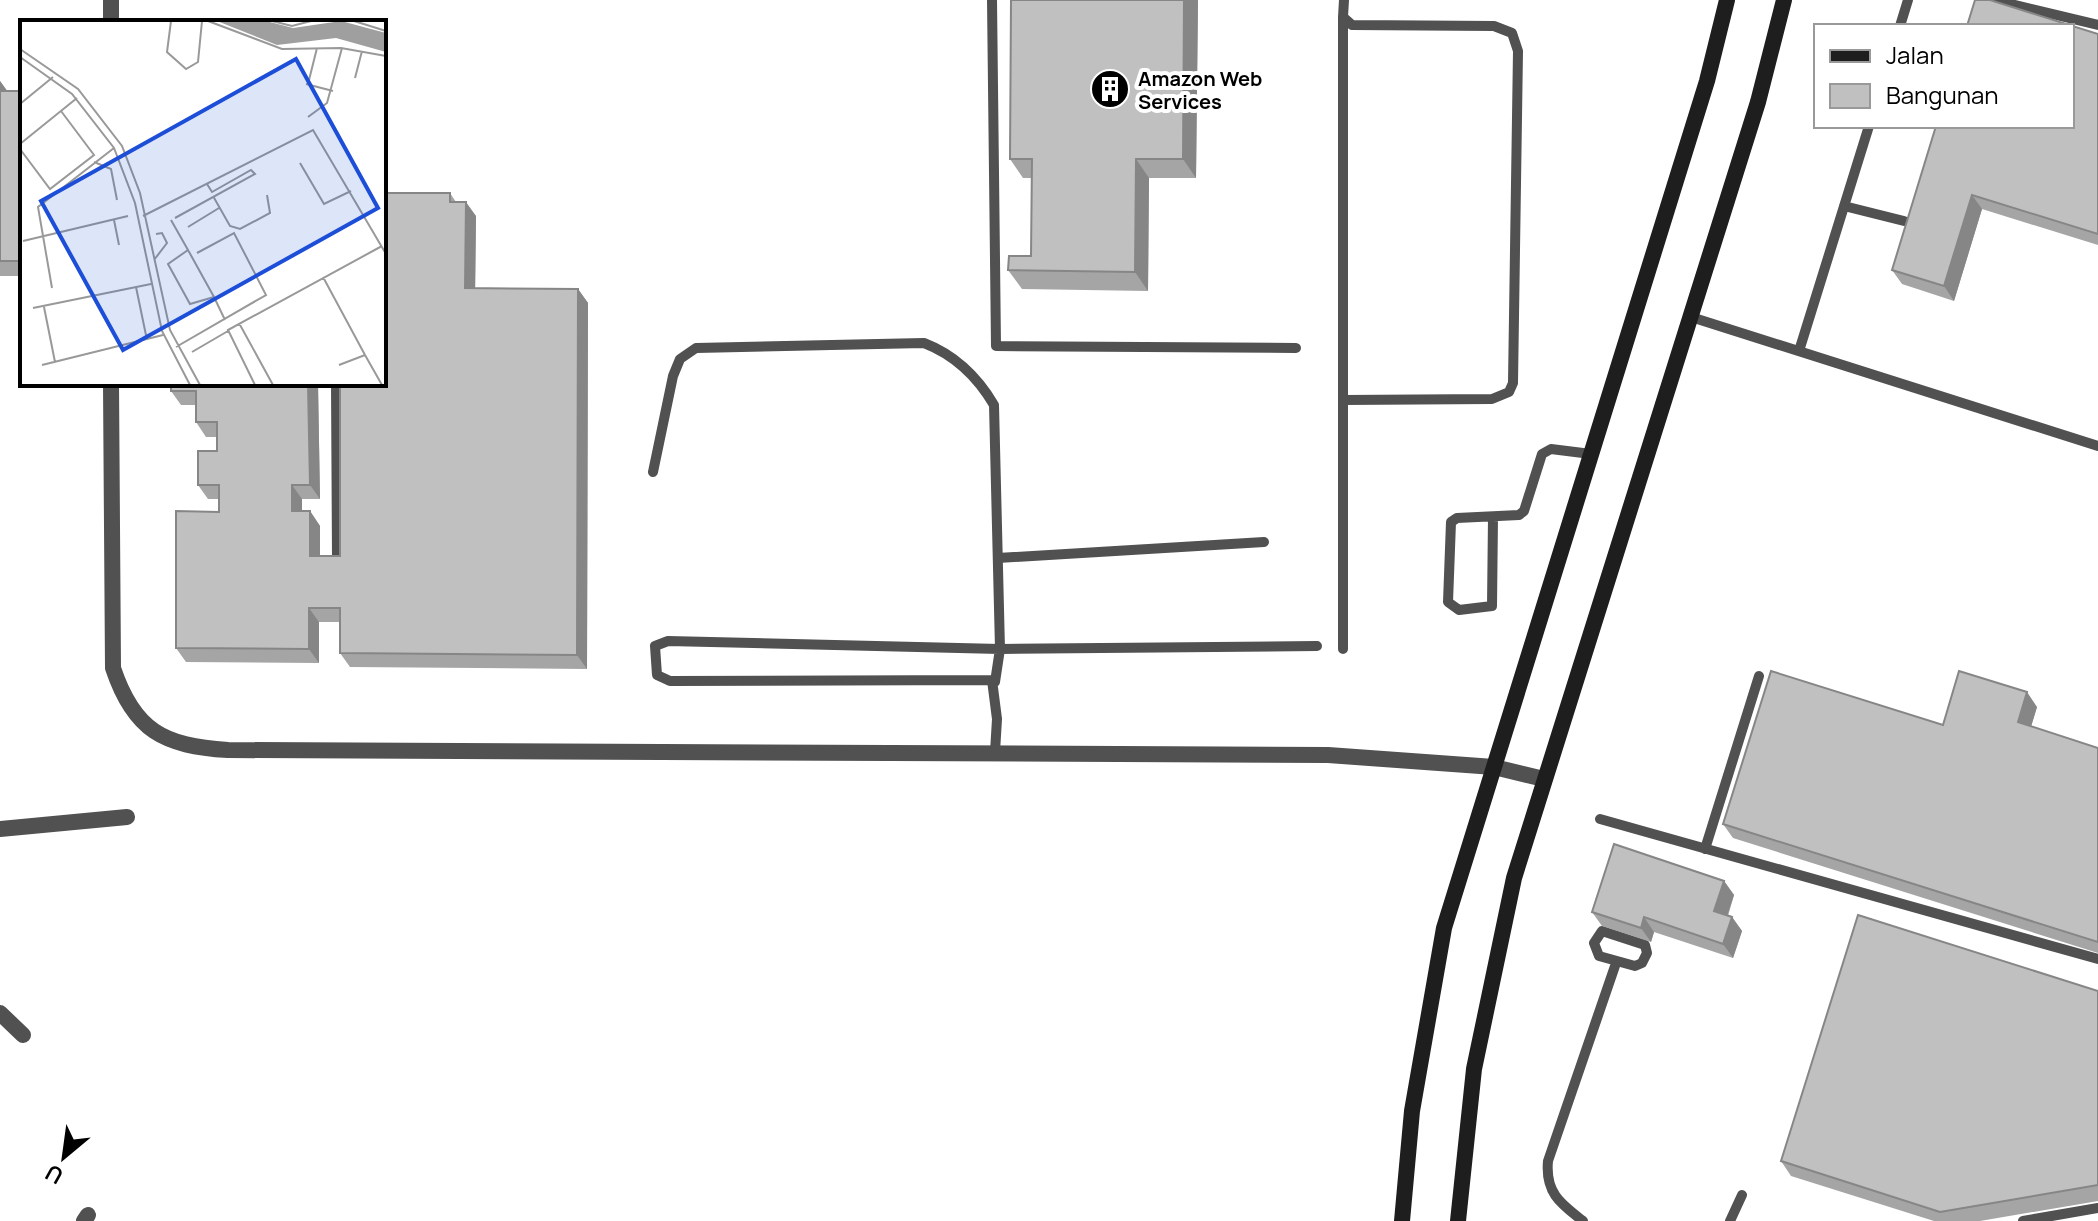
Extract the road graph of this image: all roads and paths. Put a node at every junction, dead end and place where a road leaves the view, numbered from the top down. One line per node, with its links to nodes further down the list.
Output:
1 (992, 0): 14 (lane)
2 (1344, 0): 7 (lane)
3 (1727, 0): 20 (street)
4 (1784, 0): 13 (street)
5 (1908, 0): 8 (lane)
6 (1994, 0): 9 (lane)
7 (1343, 17): 18 (lane); 18 (lane)
8 (1901, 24)
9 (2098, 25)
10 (1868, 128): 11 (lane)
11 (1844, 206): 12 (lane); 15 (lane)
12 (1904, 221)
13 (1691, 317): 15 (lane); 33 (street)
14 (1296, 348)
15 (1799, 351): 19 (lane)
16 (111, 386): 31 (street)
17 (336, 386): 24 (lane)
18 (1343, 400): 28 (lane)
19 (2098, 446)
20 (1591, 454): 22 (lane); 32 (street)
21 (653, 472): 25 (lane)
22 (1493, 517): 22 (lane)
23 (1264, 542): 25 (lane)
24 (337, 558)
25 (998, 558): 27 (lane)
26 (1317, 646): 27 (lane)
27 (1000, 649): 30 (lane); 30 (lane)
28 (1343, 649)
29 (1759, 676): 37 (lane)
30 (995, 682): 31 (lane)
31 (995, 752): 32 (street)
32 (1494, 767): 33 (street); 42 (street)
33 (1544, 779): 43 (street)
34 (127, 817): 36 (street)
35 (1600, 819): 37 (lane)
36 (0, 829)
37 (1705, 849): 38 (lane)
38 (2098, 959)
39 (1616, 963): 39 (lane); 44 (lane)
40 (1742, 1195): 45 (lane)
41 (2098, 1208): 46 (lane)
42 (1402, 1221)
43 (1458, 1221)
44 (1583, 1221)
45 (1730, 1221)
46 (2023, 1221)

